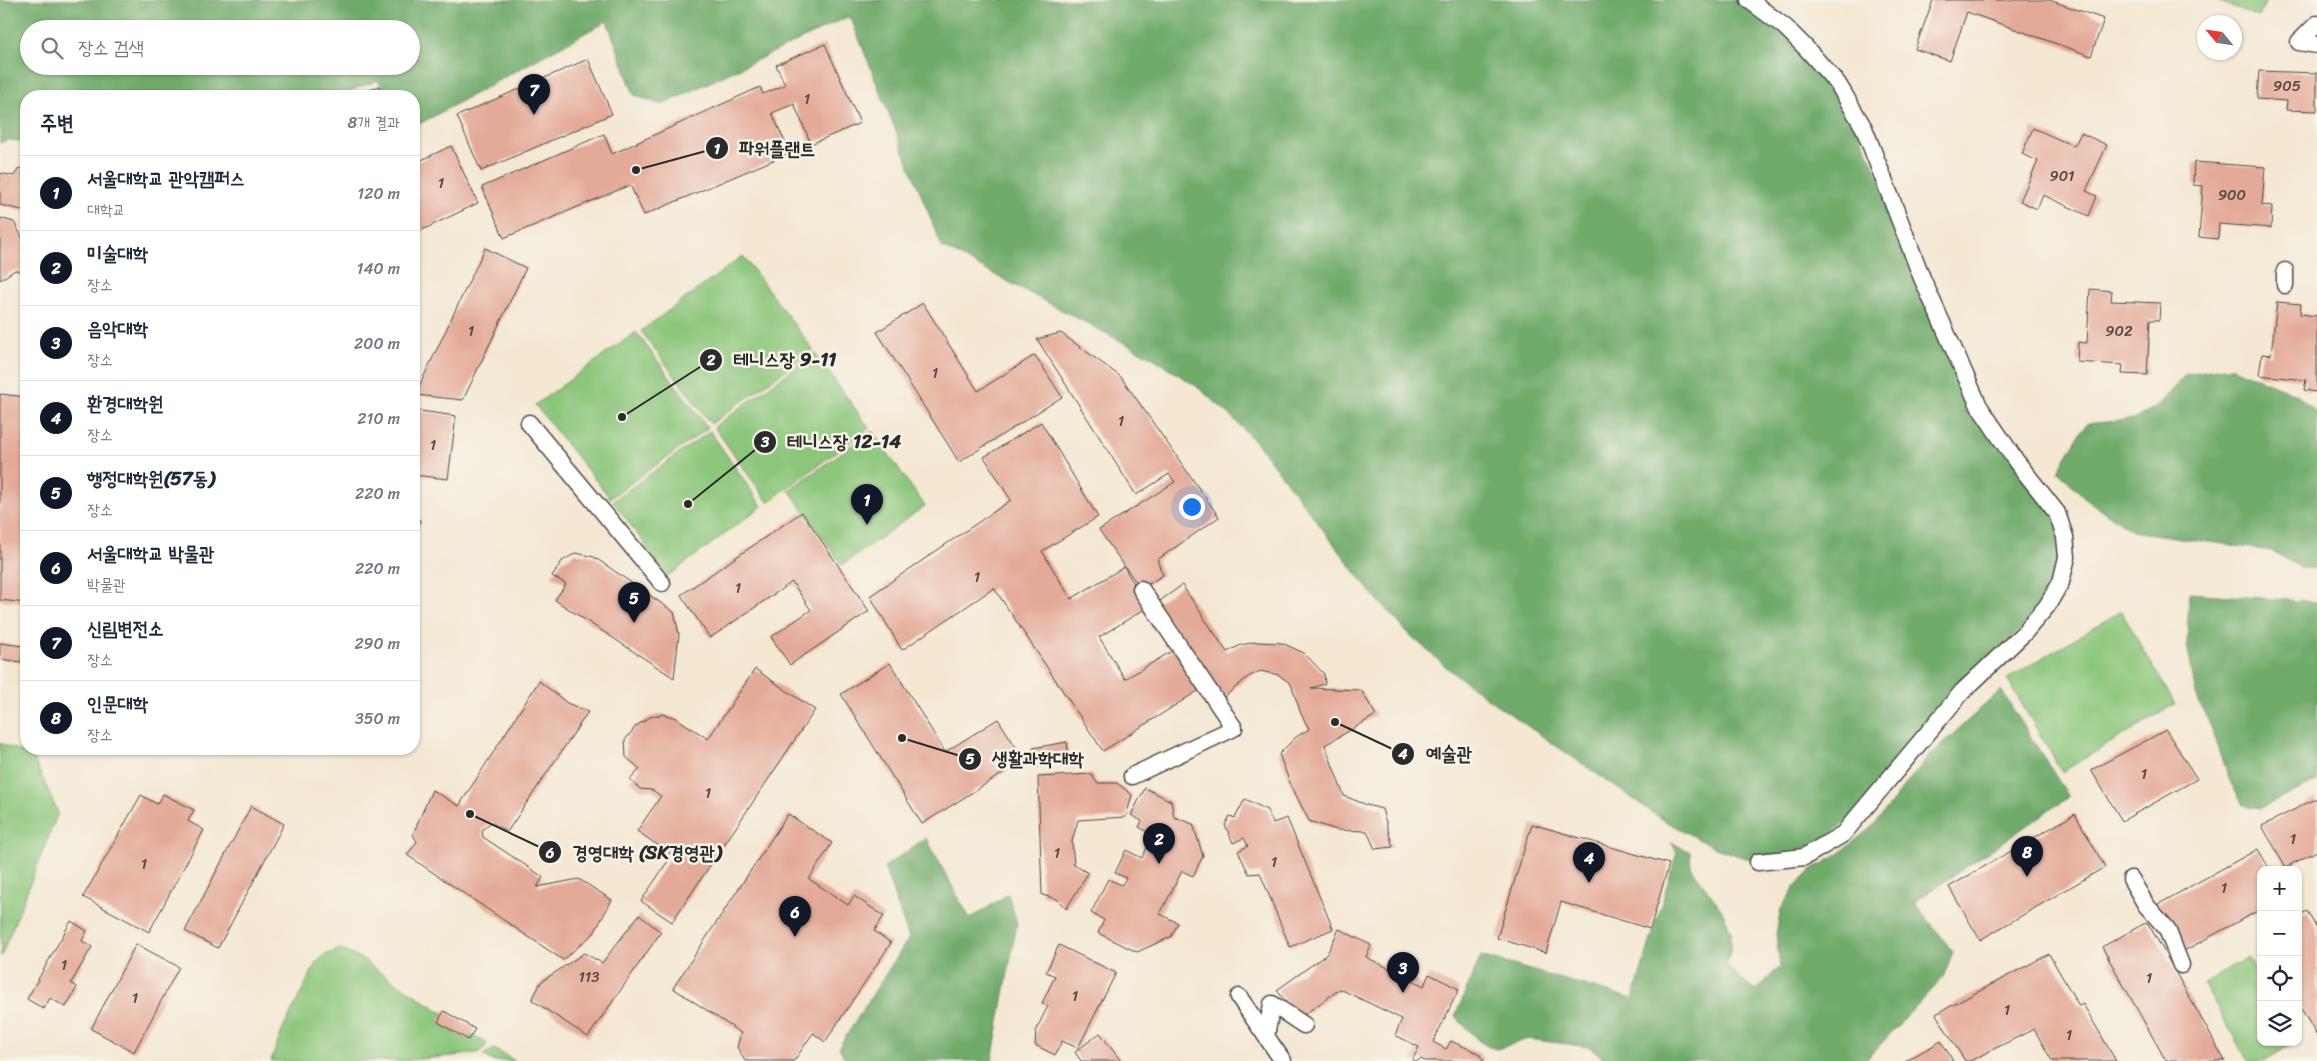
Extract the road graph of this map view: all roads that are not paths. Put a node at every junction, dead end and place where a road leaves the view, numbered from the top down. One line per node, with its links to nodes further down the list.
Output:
1 (1749, 0): 8 (street)
2 (2317, 24): 3 (street)
3 (2317, 44)
4 (530, 423): 5 (street)
5 (662, 583)
6 (1141, 589): 7 (street)
7 (1132, 776)
8 (1758, 862)
9 (2132, 879): 10 (street)
10 (2182, 965)
11 (1239, 996): 13 (street)
12 (1304, 1026): 13 (street)
13 (1266, 1036): 14 (street)
14 (1283, 1061)

